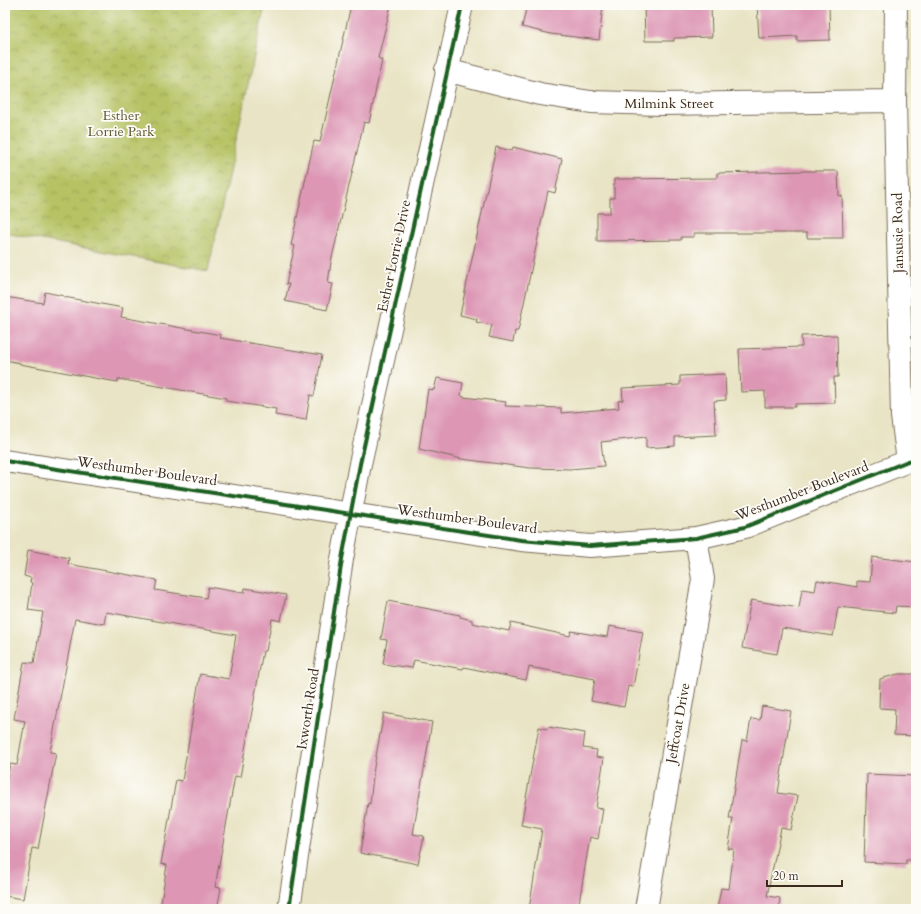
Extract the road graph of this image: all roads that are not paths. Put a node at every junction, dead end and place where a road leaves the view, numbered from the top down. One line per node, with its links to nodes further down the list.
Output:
1 (462, 5): 3 (street, Esther Lorrie Drive)
2 (896, 5): 4 (street, Jansusie Road)
3 (446, 70): 4 (street, Milmink Street); 7 (street, Esther Lorrie Drive)
4 (895, 101): 6 (street, Jansusie Road)
5 (5, 461): 7 (street, Westhumber Boulevard)
6 (912, 461): 8 (street, Westhumber Boulevard)
7 (352, 513): 8 (street, Westhumber Boulevard); 9 (street, Ixworth Road)
8 (696, 538): 10 (street, Jeffcoat Drive)
9 (289, 909)
10 (646, 909)

